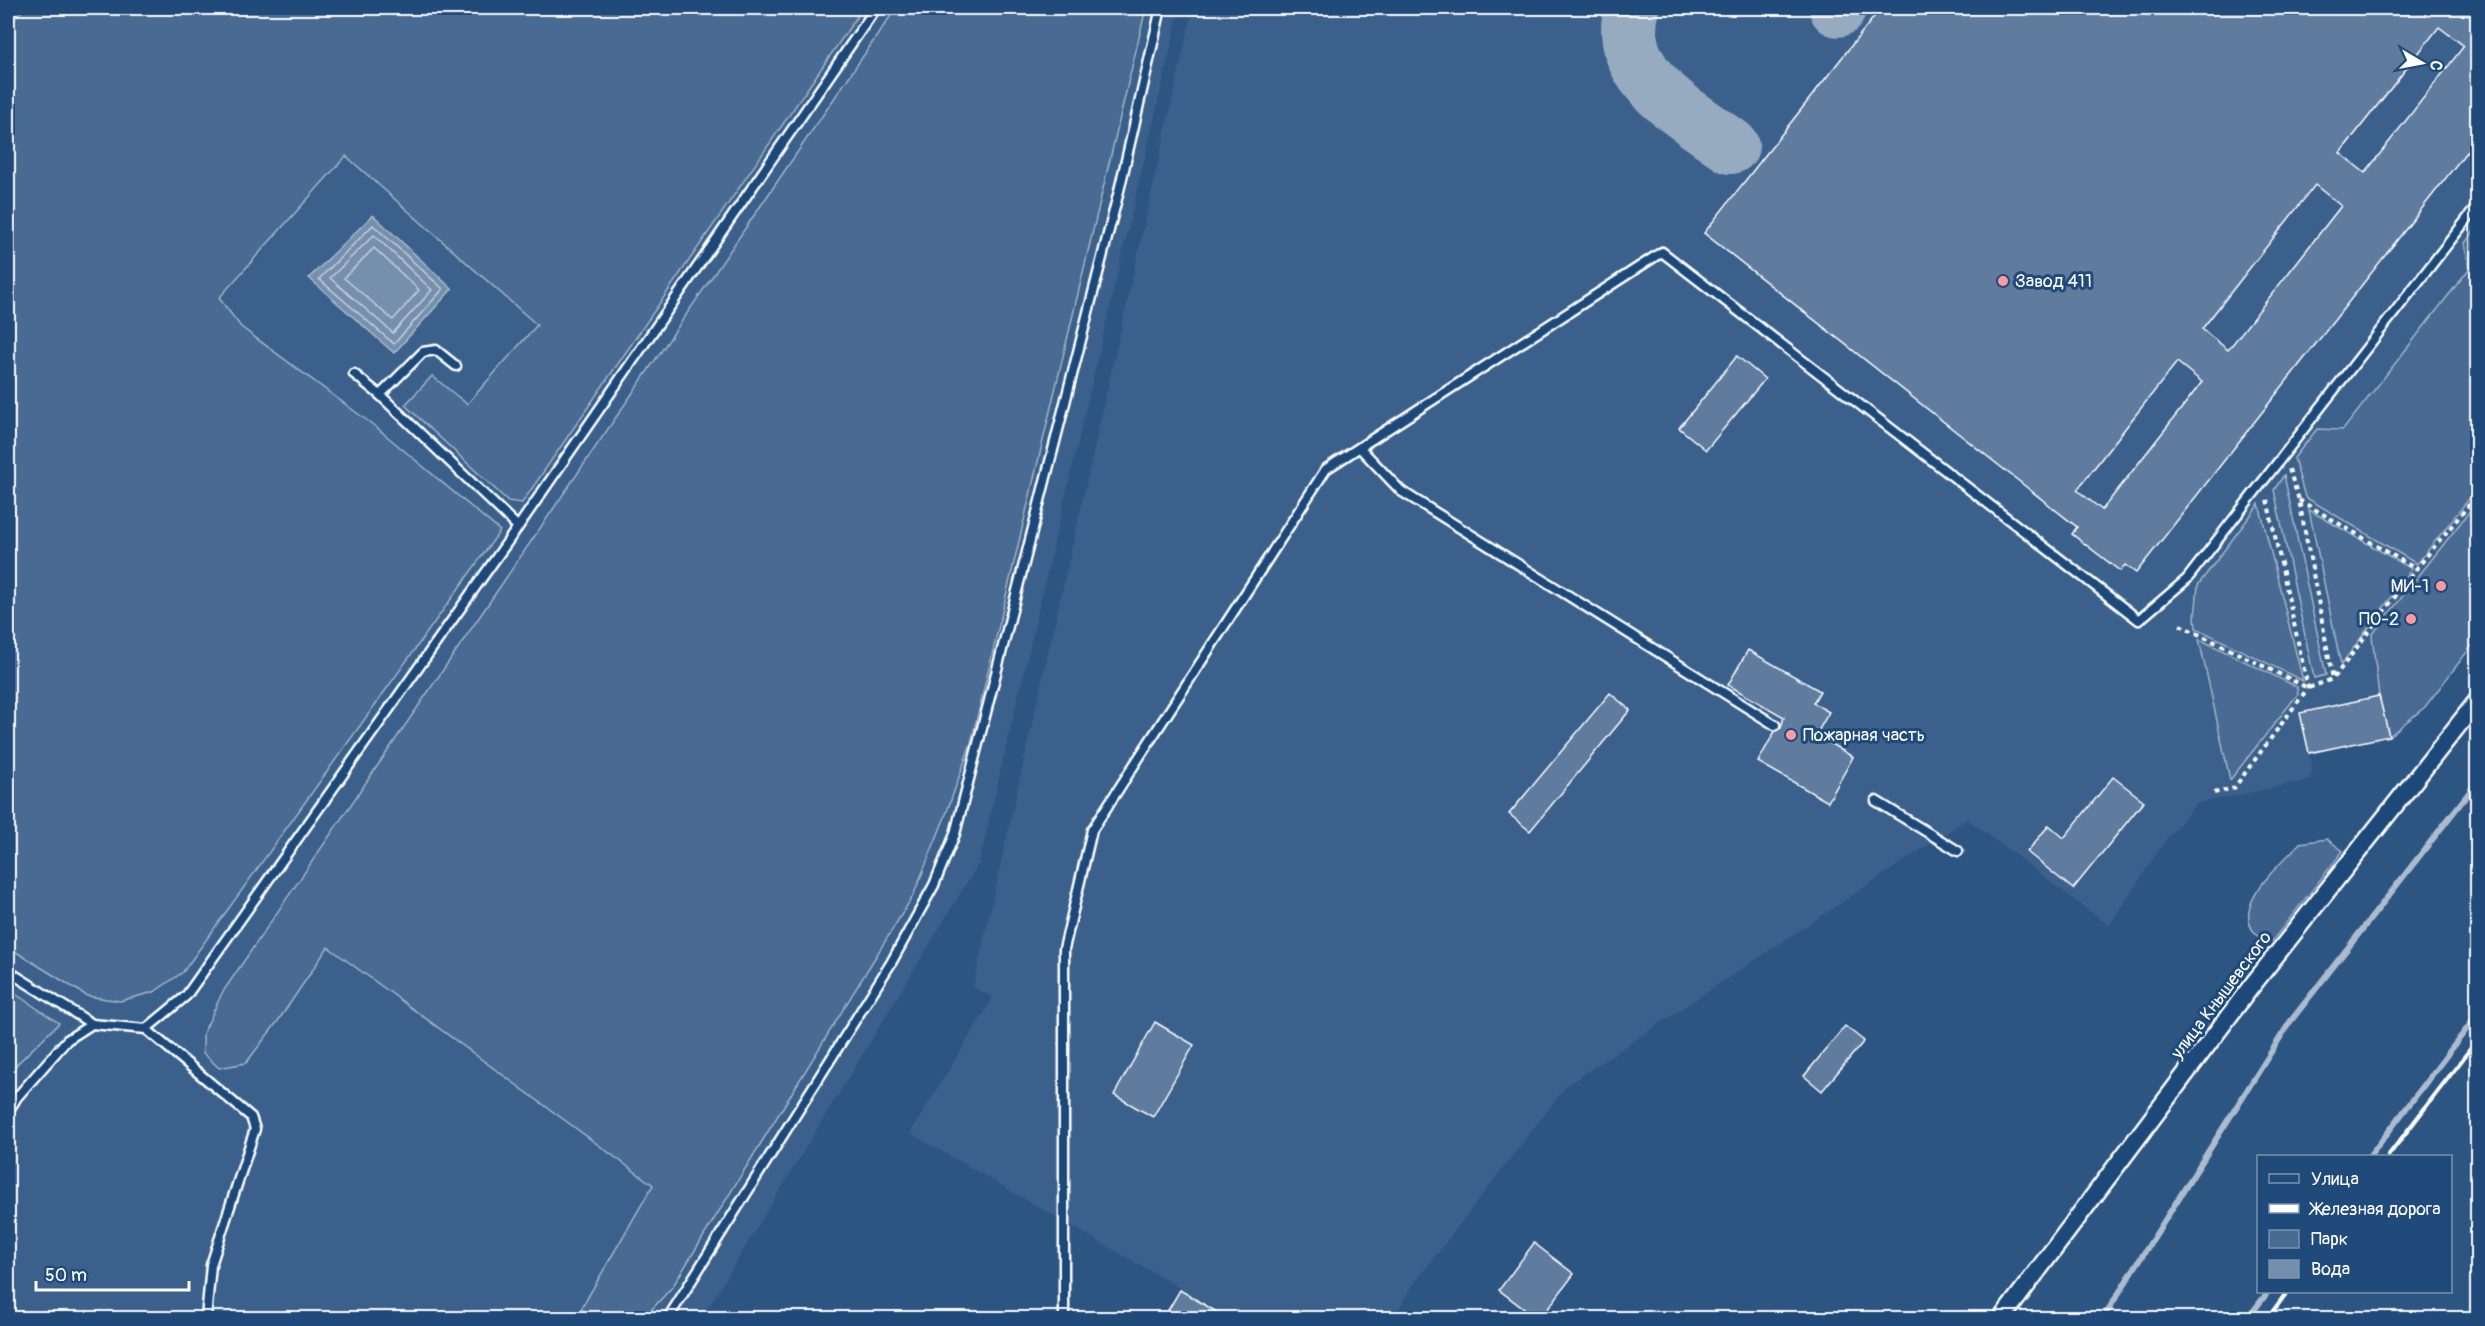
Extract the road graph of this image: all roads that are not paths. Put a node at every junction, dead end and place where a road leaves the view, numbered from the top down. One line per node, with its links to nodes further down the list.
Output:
1 (876, 8): 8 (lane)
2 (1161, 8): 18 (lane)
3 (2478, 205): 7 (lane)
4 (456, 366): 6 (lane)
5 (354, 374): 6 (lane)
6 (380, 395): 8 (lane)
7 (1361, 449): 10 (lane); 19 (lane)
8 (518, 527): 15 (lane)
9 (2478, 700): 20 (street, улица Кнышевского)
10 (1775, 725)
11 (1876, 801): 12 (lane)
12 (1958, 850)
13 (8, 971): 14 (lane)
14 (92, 1024): 15 (lane); 16 (lane)
15 (146, 1029): 17 (lane)
16 (8, 1112)
17 (207, 1318)
18 (668, 1318)
19 (1064, 1318)
20 (2002, 1318)

